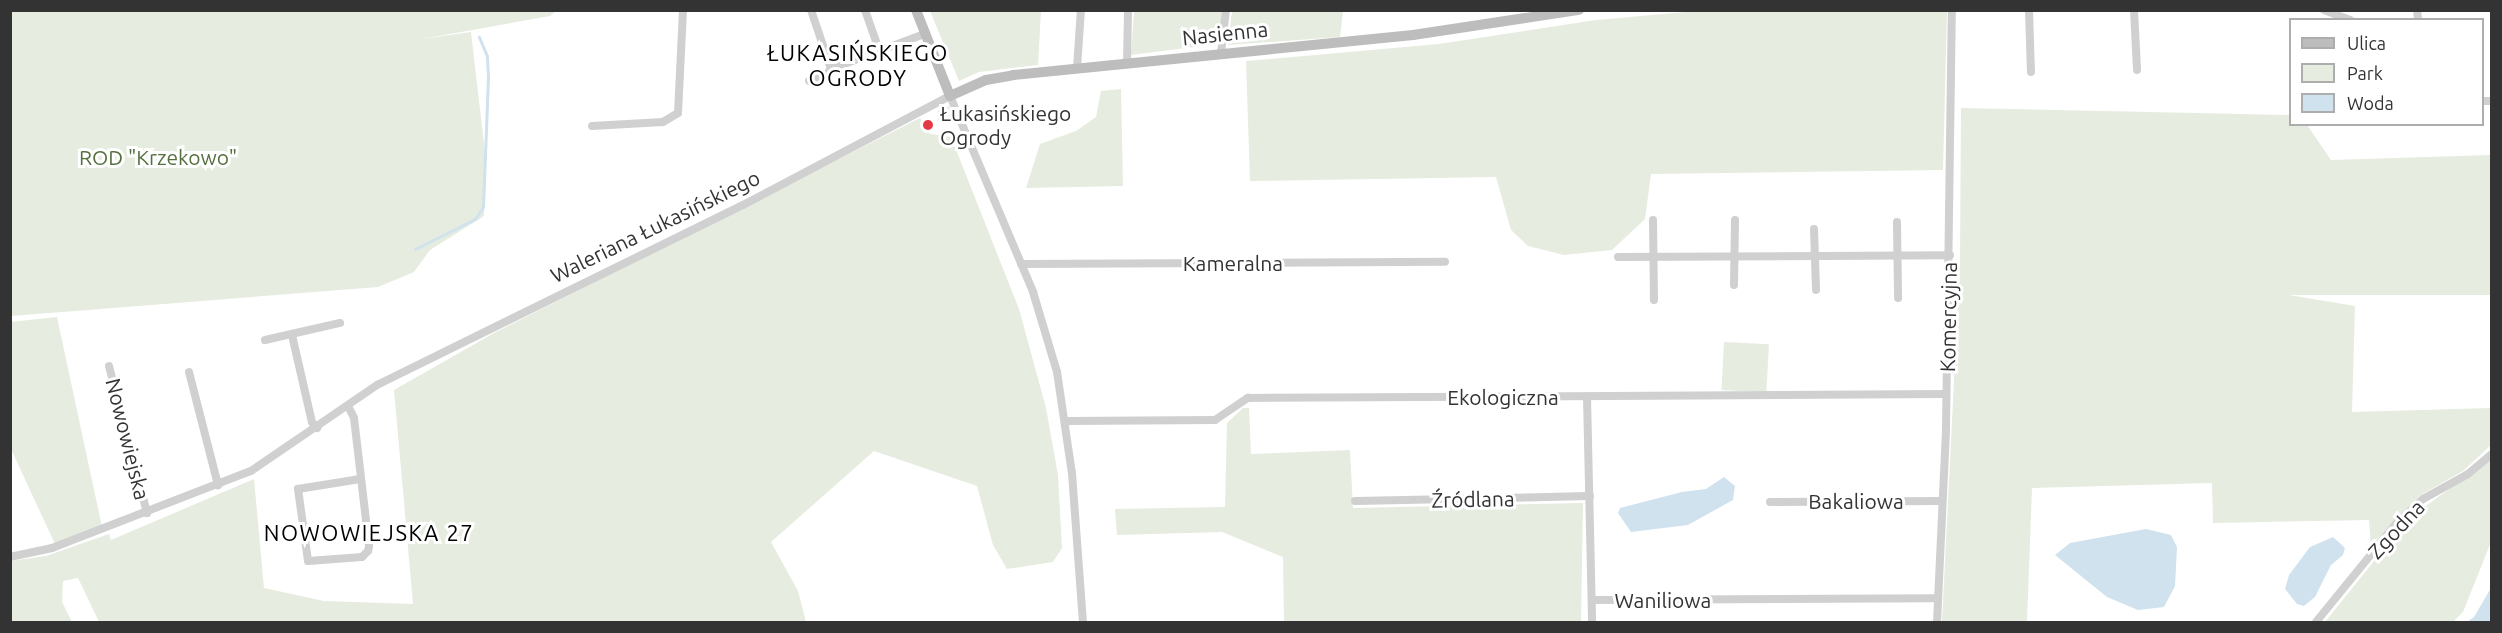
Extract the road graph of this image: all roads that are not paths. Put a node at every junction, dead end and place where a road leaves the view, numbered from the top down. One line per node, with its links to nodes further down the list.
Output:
1 (683, 10): 25 (street)
2 (811, 10): 20 (street)
3 (865, 10): 16 (street)
4 (916, 10): 15 (street)
5 (1081, 10): 19 (street)
6 (1128, 10): 18 (street)
7 (1226, 10): 17 (street)
8 (1579, 10): 13 (street, Nasienna)
9 (1952, 10): 31 (street, Komercyjna)
10 (2029, 10): 22 (street)
11 (2134, 10): 21 (street)
12 (2324, 10): 14 (street)
13 (1560, 12): 17 (street, Nasienna)
14 (2345, 18)
15 (924, 34): 16 (street); 24 (street)
16 (879, 50): 20 (street)
17 (1221, 53): 18 (street, Nasienna)
18 (1127, 63): 19 (street, Nasienna)
19 (1077, 68): 24 (street, Nasienna)
20 (831, 69): 23 (street)
21 (2137, 70)
22 (2031, 72)
23 (809, 81)
24 (950, 96): 37 (street); 47 (street, Waleriana Łukasińskiego)
25 (592, 126)
26 (1653, 220): 35 (street)
27 (1735, 220): 32 (street)
28 (1897, 222): 30 (street)
29 (1814, 229): 33 (street)
30 (1898, 255): 31 (street); 33 (street); 40 (street)
31 (1950, 255): 48 (street, Komercyjna)
32 (1735, 256): 33 (street); 35 (street); 38 (street)
33 (1815, 256): 39 (street)
34 (1618, 257): 35 (street)
35 (1653, 257): 41 (street)
36 (1444, 262): 37 (street, Kameralna)
37 (1021, 264): 51 (street)
38 (1734, 285)
39 (1816, 290)
40 (1898, 298)
41 (1654, 300)
42 (340, 323): 43 (street)
43 (292, 334): 44 (street); 52 (street)
44 (265, 340)
45 (109, 366): 60 (street, Nowowiejska)
46 (189, 372): 55 (street)
47 (387, 380): 50 (street, Nowowiejska)
48 (1947, 394): 49 (street, Ekologiczna); 59 (street, Komercyjna)
49 (1587, 397): 51 (street, Ekologiczna); 56 (street, Waniliowa)
50 (348, 406): 52 (street, Nowowiejska); 54 (street)
51 (1066, 421): 64 (street)
52 (317, 428): 55 (street, Nowowiejska)
53 (2492, 454): 67 (street, Zgodna)
54 (360, 479): 54 (street)
55 (218, 485): 60 (street, Nowowiejska)
56 (1590, 496): 57 (street, Źródlana); 63 (street, Waniliowa)
57 (1355, 501)
58 (1770, 501): 59 (street, Bakaliowa)
59 (1941, 501): 62 (street, Komercyjna)
60 (147, 513): 61 (street, Nowowiejska)
61 (10, 557)
62 (1938, 598): 63 (street, Waniliowa); 66 (street, Komercyjna)
63 (1592, 600): 65 (street)
64 (1083, 622)
65 (1592, 622)
66 (1937, 622)
67 (2316, 622)

